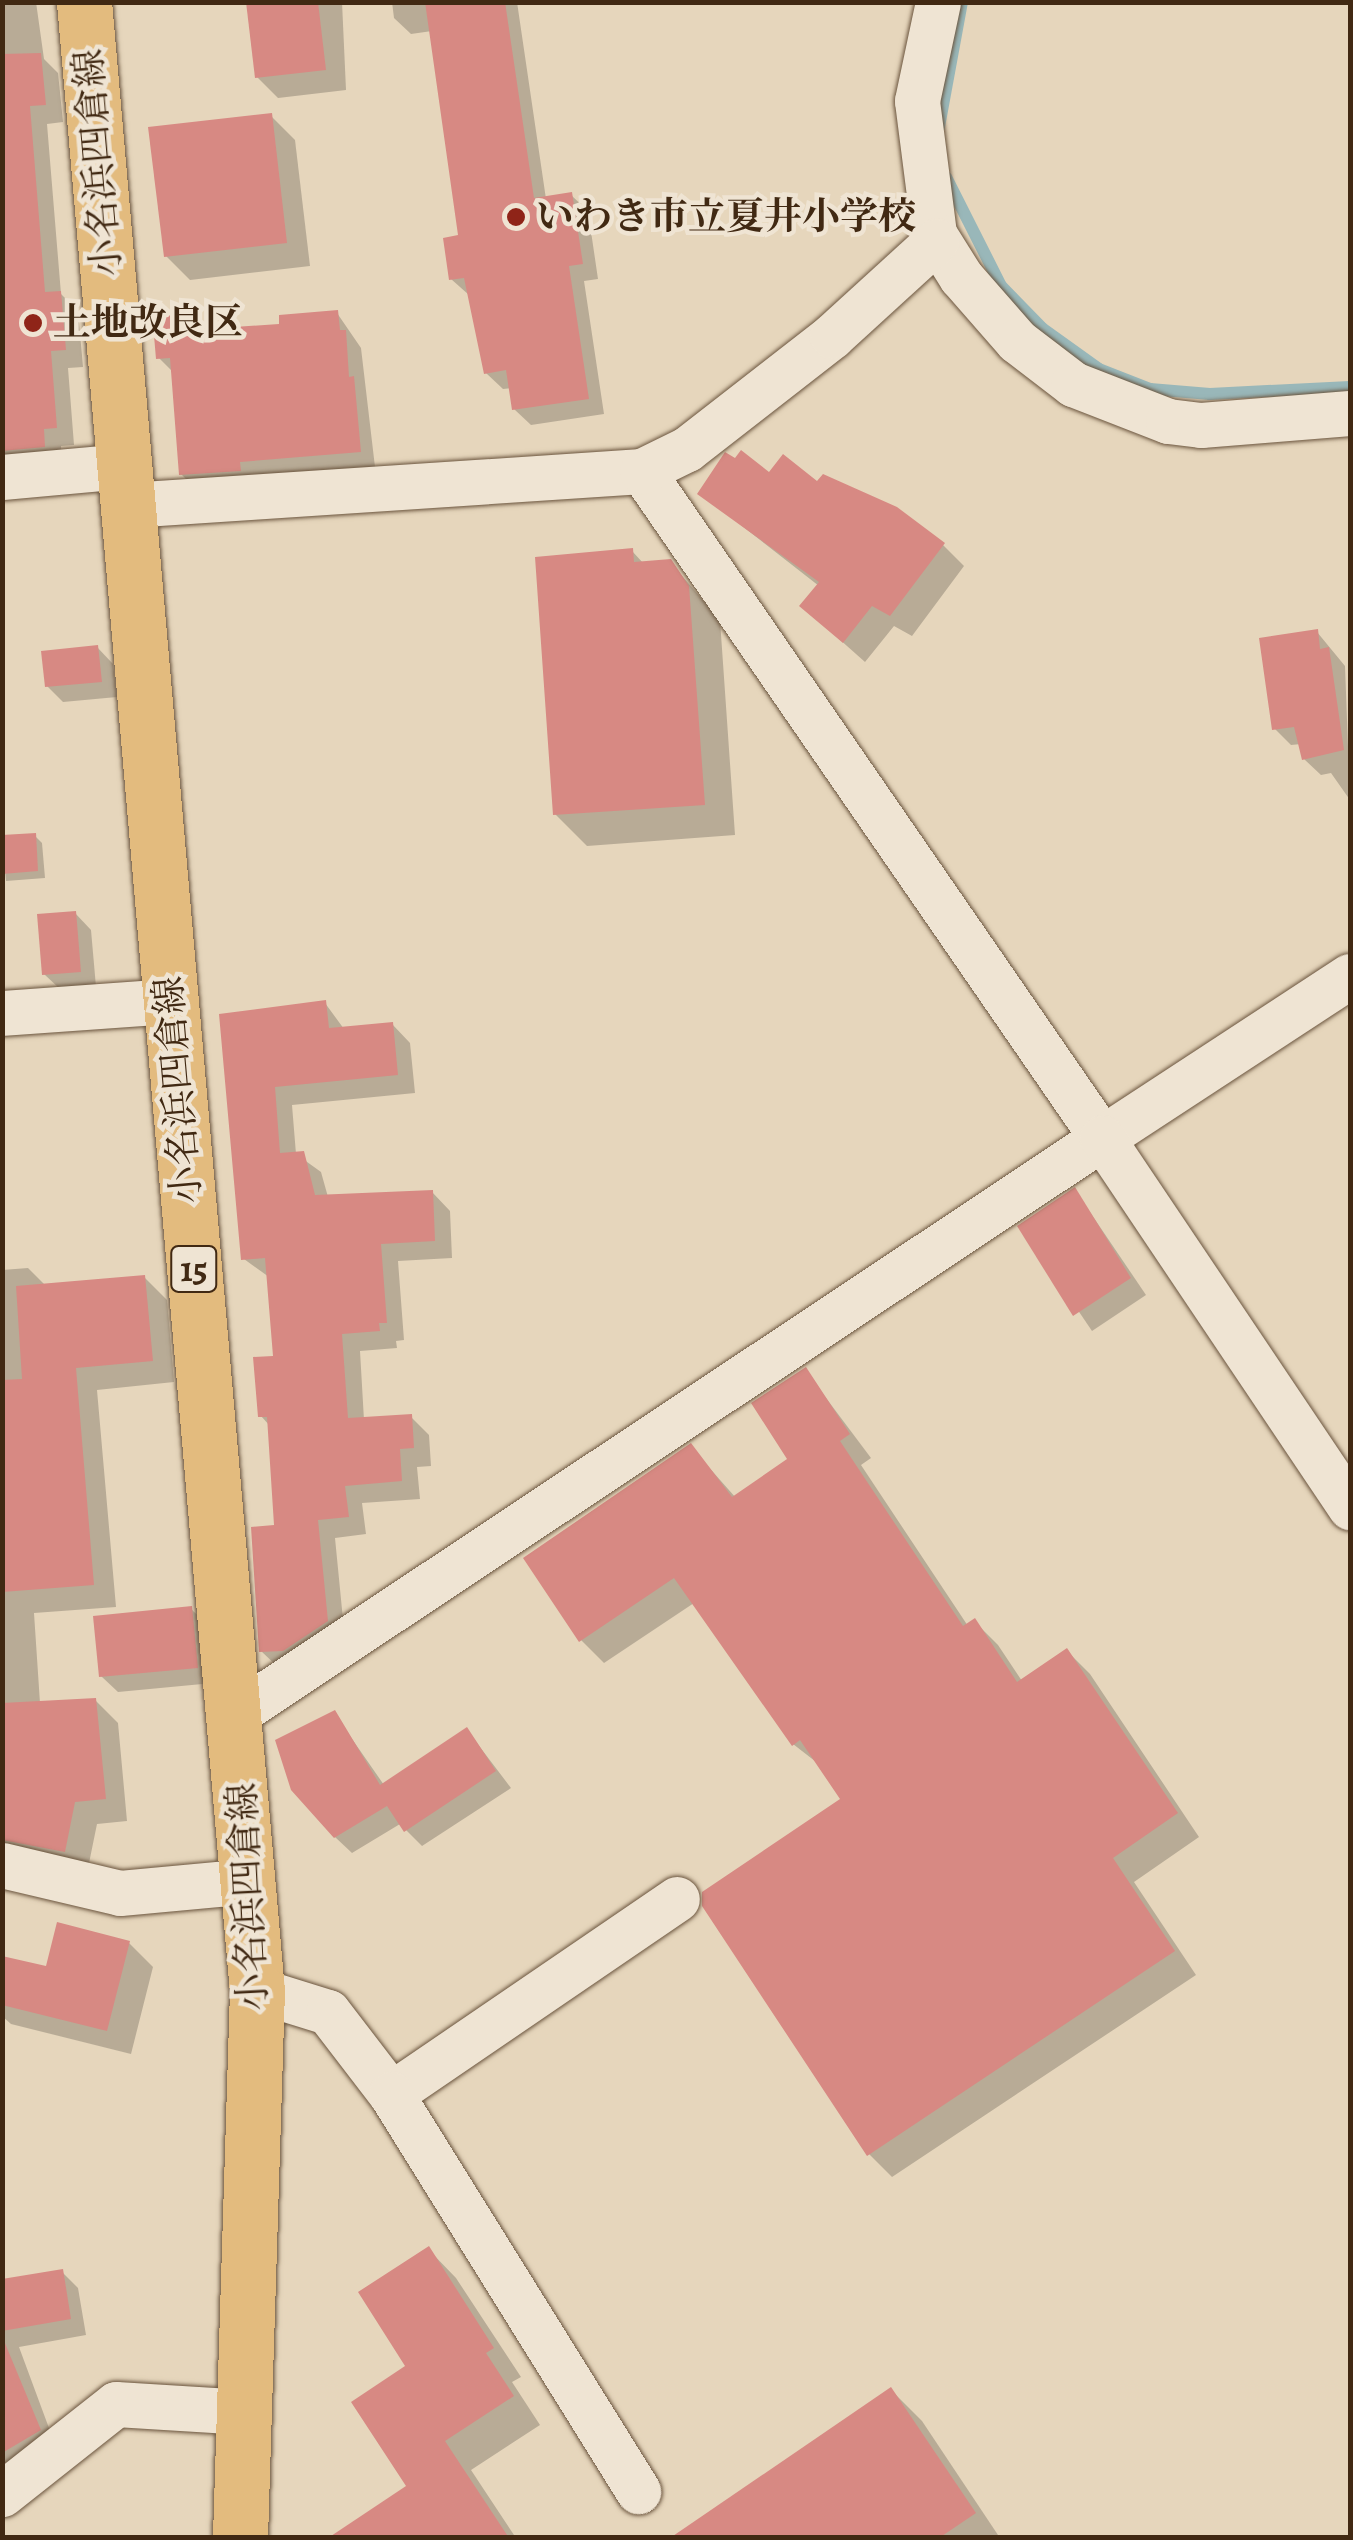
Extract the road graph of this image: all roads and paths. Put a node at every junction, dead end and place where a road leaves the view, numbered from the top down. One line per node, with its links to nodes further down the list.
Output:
1 (84, 2): 7 (main road, 小名浜四倉線 / 15)
2 (938, 2): 3 (street)
3 (936, 241): 4 (street); 5 (street)
4 (1350, 413)
5 (642, 471): 7 (street); 11 (street)
6 (2, 478): 7 (street)
7 (126, 486): 9 (main road, 小名浜四倉線 / 15)
8 (1350, 976): 11 (street)
9 (169, 1001): 10 (street); 13 (main road, 小名浜四倉線 / 15)
10 (2, 1013)
11 (1102, 1138): 12 (street); 13 (street)
12 (1350, 1507)
13 (237, 1713): 15 (main road, 小名浜四倉線 / 15)
14 (2, 1865): 15 (street)
15 (248, 1881): 17 (main road, 小名浜四倉線 / 15)
16 (677, 1899): 18 (street)
17 (257, 1990): 18 (street); 19 (main road, 小名浜四倉線 / 15)
18 (392, 2094): 20 (street)
19 (246, 2412): 21 (street); 22 (main road, 小名浜四倉線 / 15)
20 (638, 2491)
21 (2, 2494)
22 (240, 2538)

